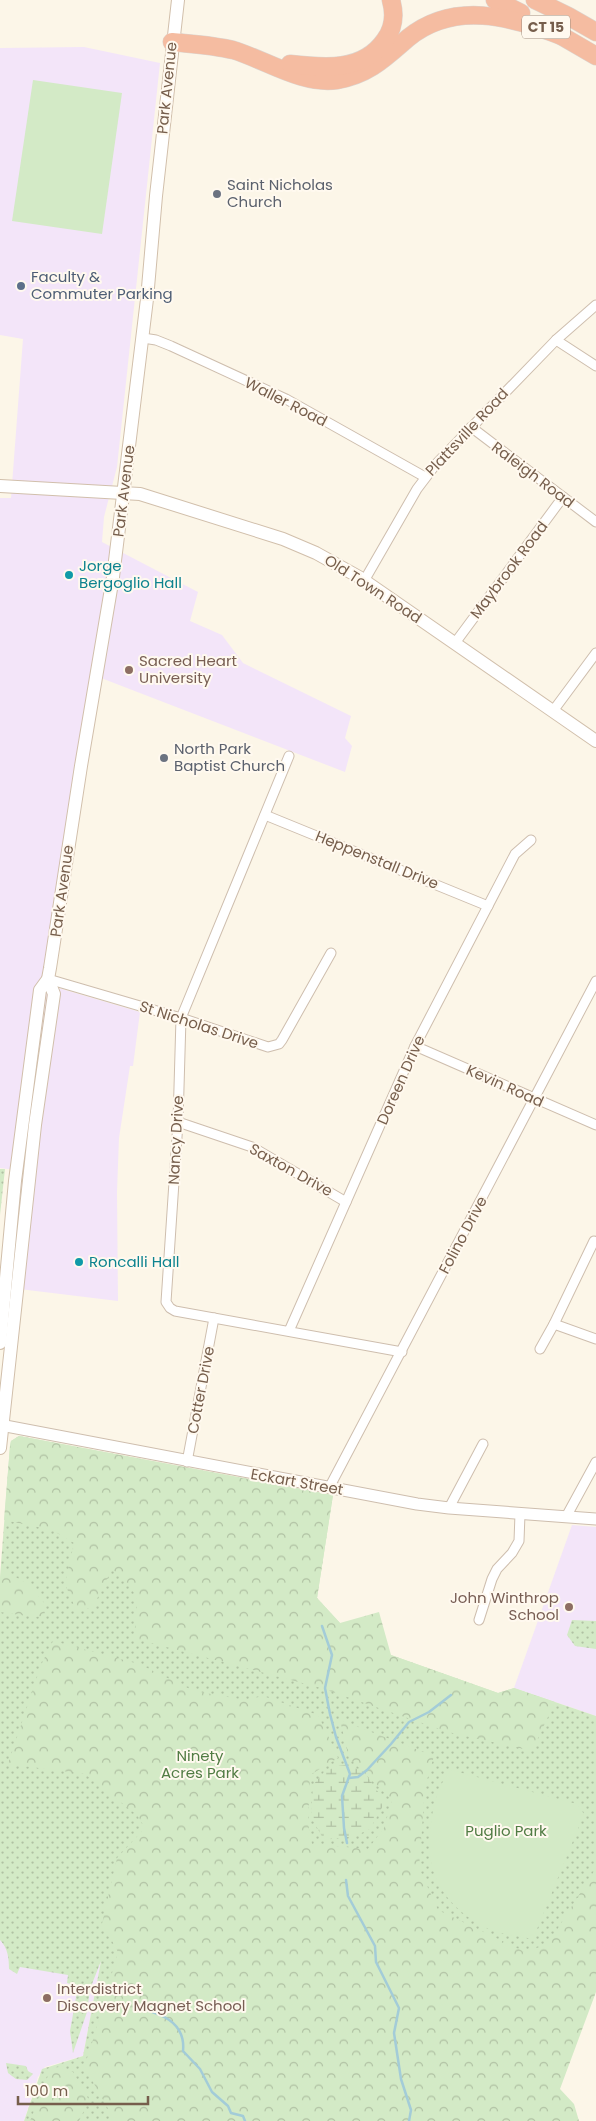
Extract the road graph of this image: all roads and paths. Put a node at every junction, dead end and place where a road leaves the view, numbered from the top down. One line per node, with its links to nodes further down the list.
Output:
1 (178, 0): 7 (main road, Park Avenue)
2 (392, 0): 9 (highway)
3 (495, 0): 6 (highway, CT 15)
4 (535, 0): 5 (highway, CT 15)
5 (596, 32)
6 (562, 36): 8 (highway, CT 15); 9 (highway)
7 (172, 42): 9 (highway); 11 (main road, Park Avenue)
8 (596, 56)
9 (266, 62)
10 (596, 305): 12 (street, Plattsville Road)
11 (143, 338): 15 (street, Waller Road); 17 (main road, Park Avenue)
12 (556, 340): 13 (street); 14 (street, Plattsville Road)
13 (596, 366)
14 (471, 427): 15 (street, Plattsville Road); 18 (street, Raleigh Road)
15 (425, 477): 20 (street, Plattsville Road)
16 (0, 486): 17 (main road, Old Town Road)
17 (124, 493): 20 (main road, Old Town Road); 30 (main road, Park Avenue)
18 (563, 497): 19 (street, Raleigh Road); 21 (street, Maybrook Road)
19 (596, 522)
20 (364, 581): 21 (main road, Old Town Road)
21 (454, 643): 23 (main road, Old Town Road)
22 (596, 653): 23 (street)
23 (553, 711): 24 (main road, Old Town Road)
24 (596, 741)
25 (289, 756): 26 (street, Nancy Drive)
26 (265, 815): 28 (street, Heppenstall Drive); 32 (street, Nancy Drive)
27 (531, 840): 28 (street, Doreen Drive)
28 (488, 906): 33 (street, Doreen Drive)
29 (331, 953): 32 (street, St Nicholas Drive)
30 (48, 979): 32 (street, St Nicholas Drive); 37 (main road, Park Avenue); 38 (main road, Park Avenue)
31 (596, 981): 34 (street, Folino Drive)
32 (181, 1018): 35 (street, Nancy Drive)
33 (415, 1046): 34 (street, Kevin Road); 39 (street, Doreen Drive)
34 (534, 1098): 36 (street, Kevin Road); 47 (street, Folino Drive)
35 (178, 1122): 39 (street, Saxton Drive); 41 (street, Nancy Drive)
36 (596, 1125)
37 (29, 1178): 38 (main road); 48 (main road, Park Avenue)
38 (15, 1181): 45 (main road, Park Avenue)
39 (346, 1202): 43 (street, Doreen Drive)
40 (594, 1241): 42 (street)
41 (214, 1318): 43 (street, Nancy Drive); 51 (street, Cotter Drive)
42 (554, 1324): 44 (street); 46 (street)
43 (289, 1331): 47 (street, Nancy Drive)
44 (596, 1339)
45 (0, 1343)
46 (540, 1349)
47 (402, 1352): 53 (street, Folino Drive)
48 (1, 1425): 50 (main road, Park Avenue); 51 (street, Eckart Street)
49 (483, 1444): 54 (street)
50 (0, 1448)
51 (187, 1462): 53 (street, Eckart Street)
52 (596, 1462): 56 (street)
53 (329, 1488): 54 (street, Eckart Street)
54 (450, 1508): 55 (street, Eckart Street)
55 (520, 1514): 56 (street, Eckart Street); 58 (street)
56 (566, 1517): 57 (street, Eckart Street)
57 (596, 1519)
58 (480, 1620)

